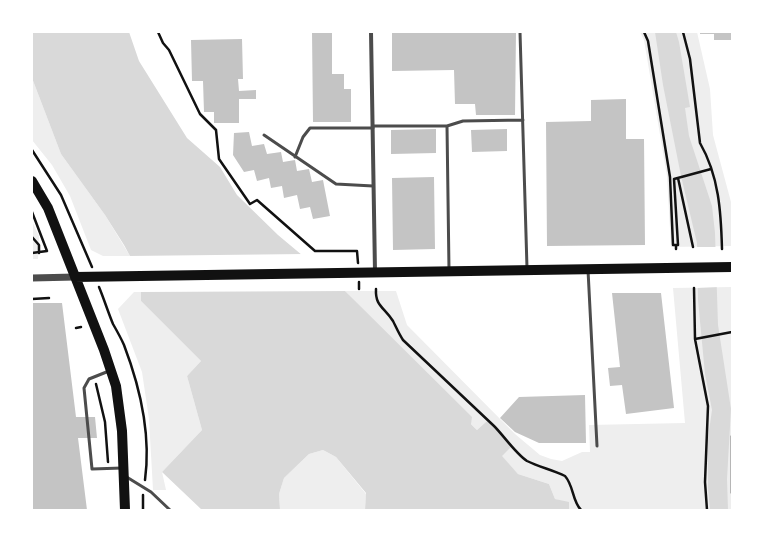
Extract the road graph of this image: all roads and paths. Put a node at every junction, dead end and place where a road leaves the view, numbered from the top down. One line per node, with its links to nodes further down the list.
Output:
1 (158, 32): 25 (path)
2 (371, 32): 8 (street)
3 (520, 32): 6 (lane)
4 (644, 32): 20 (path)
5 (683, 32): 12 (path)
6 (524, 120): 7 (lane); 30 (lane)
7 (447, 126): 8 (lane); 31 (lane)
8 (372, 127): 11 (lane); 15 (street)
9 (264, 135): 11 (lane)
10 (32, 150): 18 (path)
11 (294, 157): 15 (lane)
12 (712, 169): 13 (path); 22 (path)
13 (678, 178): 20 (path); 21 (path)
14 (32, 181): 33 (main road)
15 (374, 186): 32 (street)
16 (32, 212): 27 (path)
17 (32, 237): 27 (path)
18 (79, 238): 19 (path); 24 (path)
19 (72, 239)
20 (676, 245): 23 (path)
21 (693, 247)
22 (722, 248)
23 (676, 249)
24 (86, 251)
25 (357, 251)
26 (32, 253): 27 (path)
27 (39, 253)
28 (732, 267): 29 (main road)
29 (588, 270): 30 (main road); 47 (lane)
30 (527, 271): 31 (main road)
31 (449, 272): 32 (main road)
32 (375, 273): 33 (main road)
33 (75, 277): 34 (street); 44 (main road)
34 (32, 278)
35 (376, 288): 56 (path)
36 (694, 288): 43 (path)
37 (49, 298): 38 (path)
38 (32, 299)
39 (109, 314): 50 (path)
40 (81, 327): 41 (path)
41 (76, 328)
42 (732, 332): 43 (path)
43 (695, 339): 57 (path)
44 (111, 370): 49 (main road); 49 (lane)
45 (96, 384): 48 (path)
46 (732, 436): 51 (path)
47 (597, 446)
48 (108, 462)
49 (124, 472): 53 (main road); 55 (lane)
50 (145, 480)
51 (732, 493)
52 (143, 495): 54 (path)
53 (125, 510)
54 (143, 510)
55 (170, 510)
56 (581, 510)
57 (707, 510)

